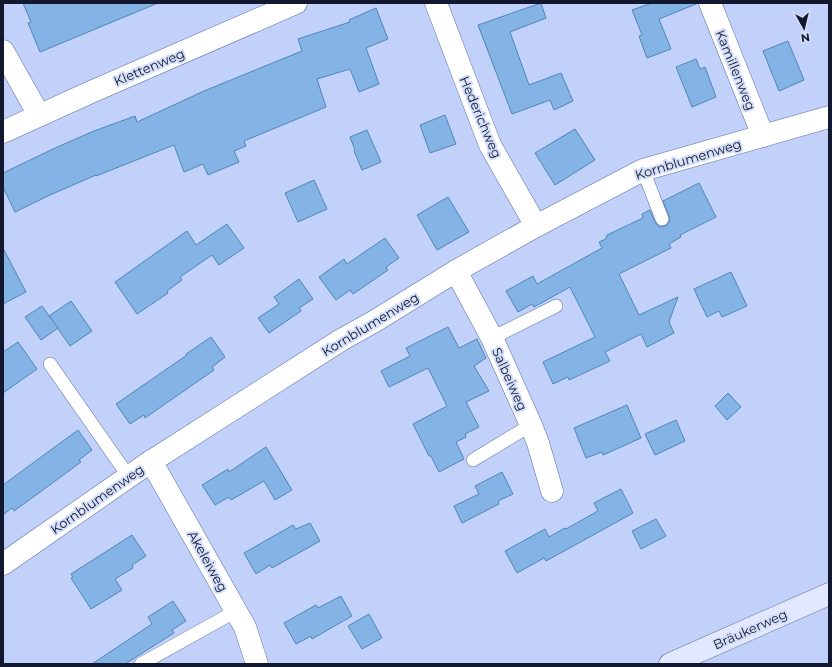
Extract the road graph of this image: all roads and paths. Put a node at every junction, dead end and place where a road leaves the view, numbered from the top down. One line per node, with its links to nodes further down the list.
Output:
1 (296, 3): 5 (street, Klettenweg)
2 (436, 3): 11 (street, Hederichweg)
3 (710, 3): 8 (street, Kamillenweg)
4 (3, 51): 5 (street)
5 (39, 115): 7 (street, Klettenweg)
6 (829, 117): 8 (street, Kornblumenweg)
7 (3, 132)
8 (763, 136): 9 (street, Kornblumenweg)
9 (643, 170): 10 (lane); 11 (street, Kornblumenweg)
10 (662, 219)
11 (536, 226): 12 (street, Kornblumenweg)
12 (456, 271): 14 (street, Salbeiweg); 18 (street, Kornblumenweg)
13 (556, 306): 14 (lane)
14 (492, 338): 16 (street, Salbeiweg)
15 (50, 364): 19 (lane)
16 (531, 425): 17 (lane); 20 (street, Salbeiweg)
17 (472, 460)
18 (151, 461): 19 (street, Kornblumenweg); 23 (street, Akeleiweg)
19 (129, 477): 21 (street, Kornblumenweg)
20 (552, 491)
21 (3, 564)
22 (829, 594): 26 (main road, Bräukerweg)
23 (236, 611): 24 (lane); 25 (street, Akeleiweg)
24 (141, 664)
25 (257, 664)
26 (670, 664)

